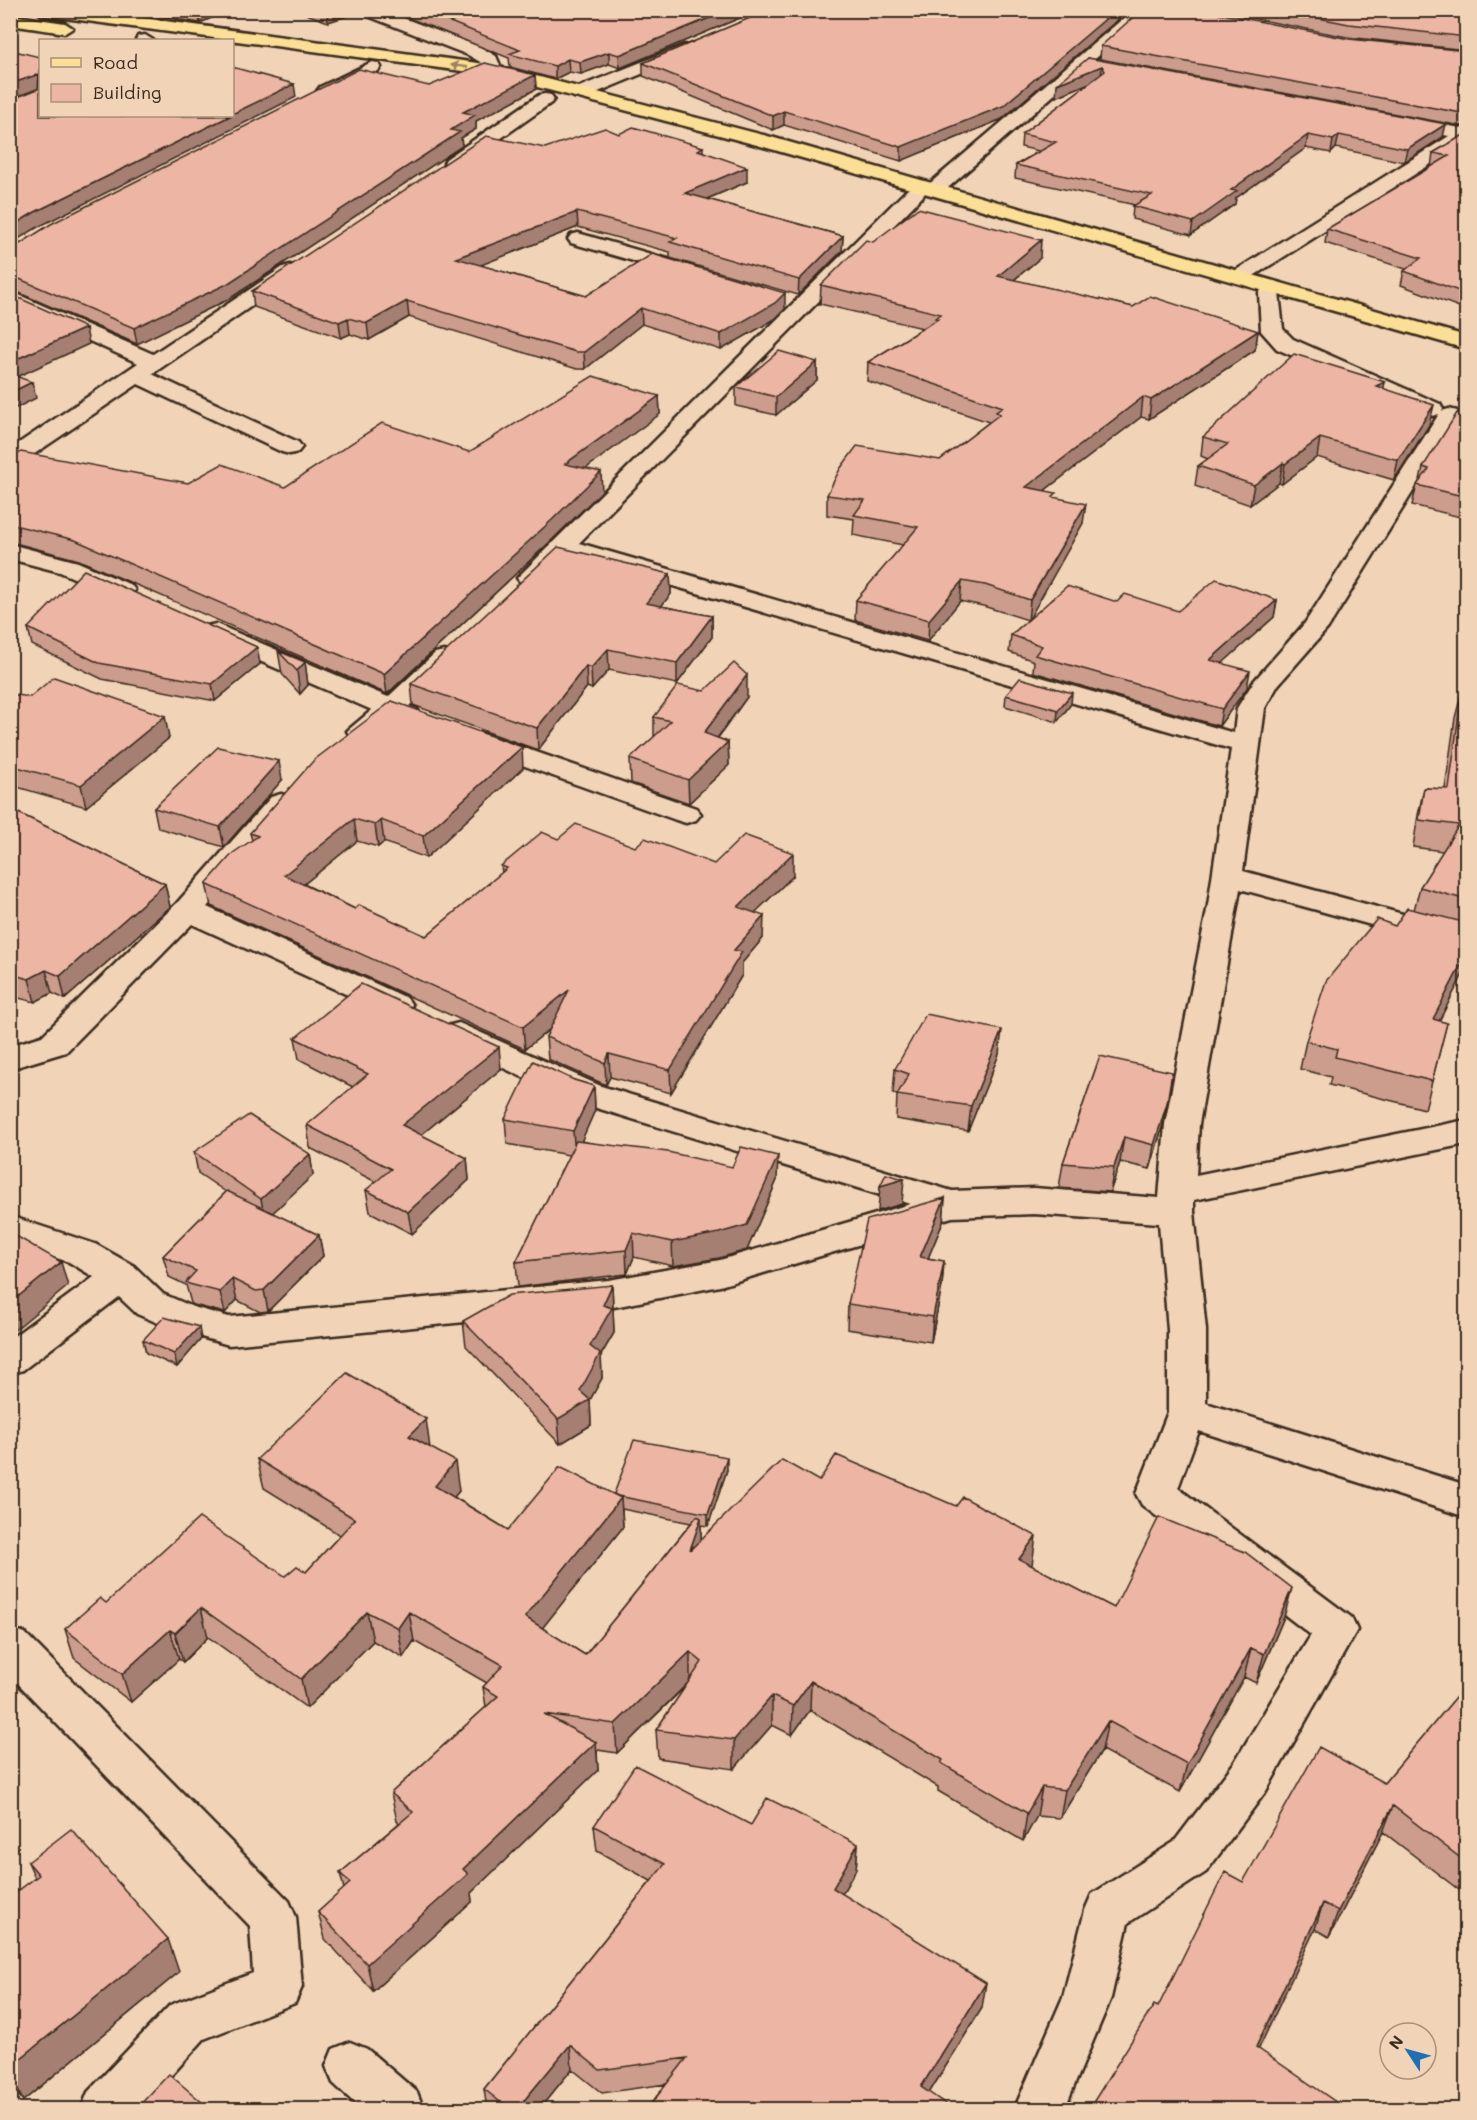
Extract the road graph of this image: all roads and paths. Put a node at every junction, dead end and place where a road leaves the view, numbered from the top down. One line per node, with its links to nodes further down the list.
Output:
1 (42, 10): 11 (main road, one-way to 1)
2 (366, 10): 11 (street)
3 (1143, 10): 8 (street)
4 (10, 20): 5 (main road)
5 (138, 39)
6 (696, 45): 12 (street)
7 (234, 50): 9 (main road)
8 (1080, 62): 10 (street); 18 (street)
9 (372, 67): 13 (street); 14 (main road)
10 (1104, 67)
11 (493, 70): 12 (main road)
12 (580, 93): 18 (main road)
13 (312, 98)
14 (545, 99): 17 (street); 18 (main road)
15 (1388, 120): 16 (street)
16 (1467, 134): 22 (street)
17 (432, 177)
18 (925, 191): 22 (main road); 23 (main road); 31 (street)
19 (578, 239): 21 (street)
20 (303, 262): 27 (street)
21 (706, 276)
22 (1240, 276): 25 (main road)
23 (1269, 293): 26 (main road); 28 (street)
24 (10, 297): 27 (street)
25 (1467, 343)
26 (1467, 352)
27 (144, 368): 29 (street); 30 (street)
28 (1458, 421): 39 (street)
29 (290, 447)
30 (10, 460)
31 (564, 546): 33 (street); 39 (street)
32 (10, 551): 34 (street)
33 (512, 595)
34 (144, 600)
35 (198, 624): 37 (street)
36 (460, 644): 37 (street)
37 (390, 709): 38 (street); 41 (street)
38 (344, 745)
39 (1246, 745): 42 (street)
40 (299, 782): 43 (street)
41 (686, 814)
42 (1227, 876): 44 (street); 47 (street)
43 (188, 910): 45 (street); 48 (street)
44 (1467, 941)
45 (10, 1058)
46 (1467, 1132): 47 (street)
47 (1177, 1201): 48 (street); 52 (street)
48 (952, 1204): 50 (street)
49 (10, 1229): 50 (street)
50 (121, 1276): 51 (street)
51 (10, 1360)
52 (1186, 1412): 53 (street); 58 (street)
53 (1467, 1501)
54 (10, 1646): 56 (street)
55 (350, 2066): 57 (street)
56 (106, 2109)
57 (399, 2109)
58 (1039, 2109)

